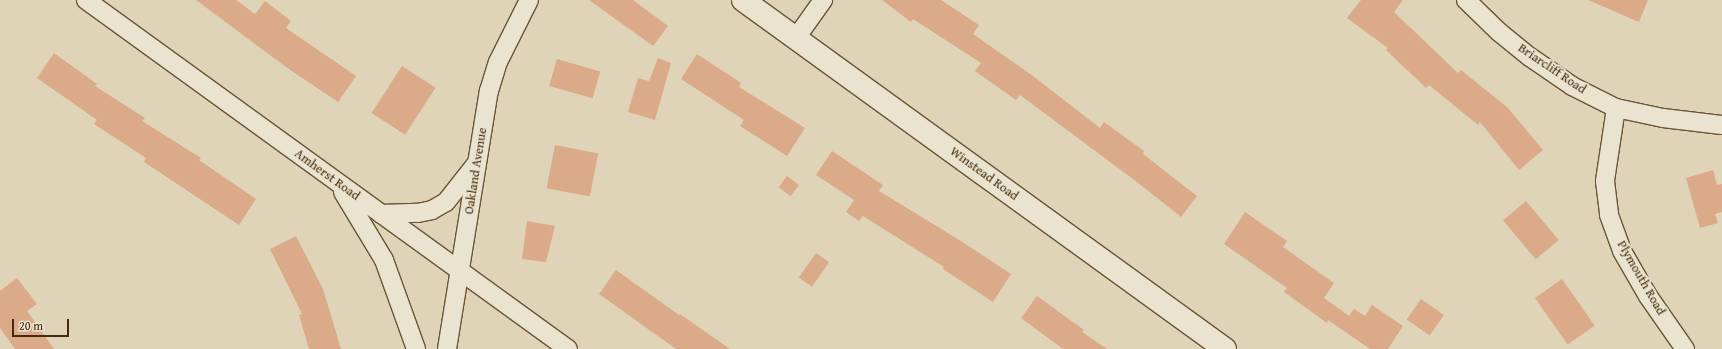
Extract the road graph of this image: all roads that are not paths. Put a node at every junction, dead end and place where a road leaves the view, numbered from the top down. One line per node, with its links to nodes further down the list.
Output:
1 (86, 0): 10 (street, Amherst Road)
2 (529, 0): 9 (street, Oakland Avenue)
3 (743, 0): 6 (street, Winstead Road)
4 (823, 0): 6 (street)
5 (1466, 0): 7 (street, Briarcliff Road)
6 (796, 38): 16 (street, Winstead Road)
7 (1616, 108): 8 (street, Briarcliff Road); 17 (street, Plymouth Road)
8 (1722, 125)
9 (478, 161): 11 (street); 12 (street, Oakland Avenue)
10 (336, 181): 11 (street, Amherst Road); 13 (street)
11 (381, 214): 12 (street, Amherst Road)
12 (460, 271): 14 (street, Oakland Avenue); 15 (street, Amherst Road)
13 (416, 349)
14 (447, 349)
15 (568, 349)
16 (1225, 349)
17 (1685, 349)

